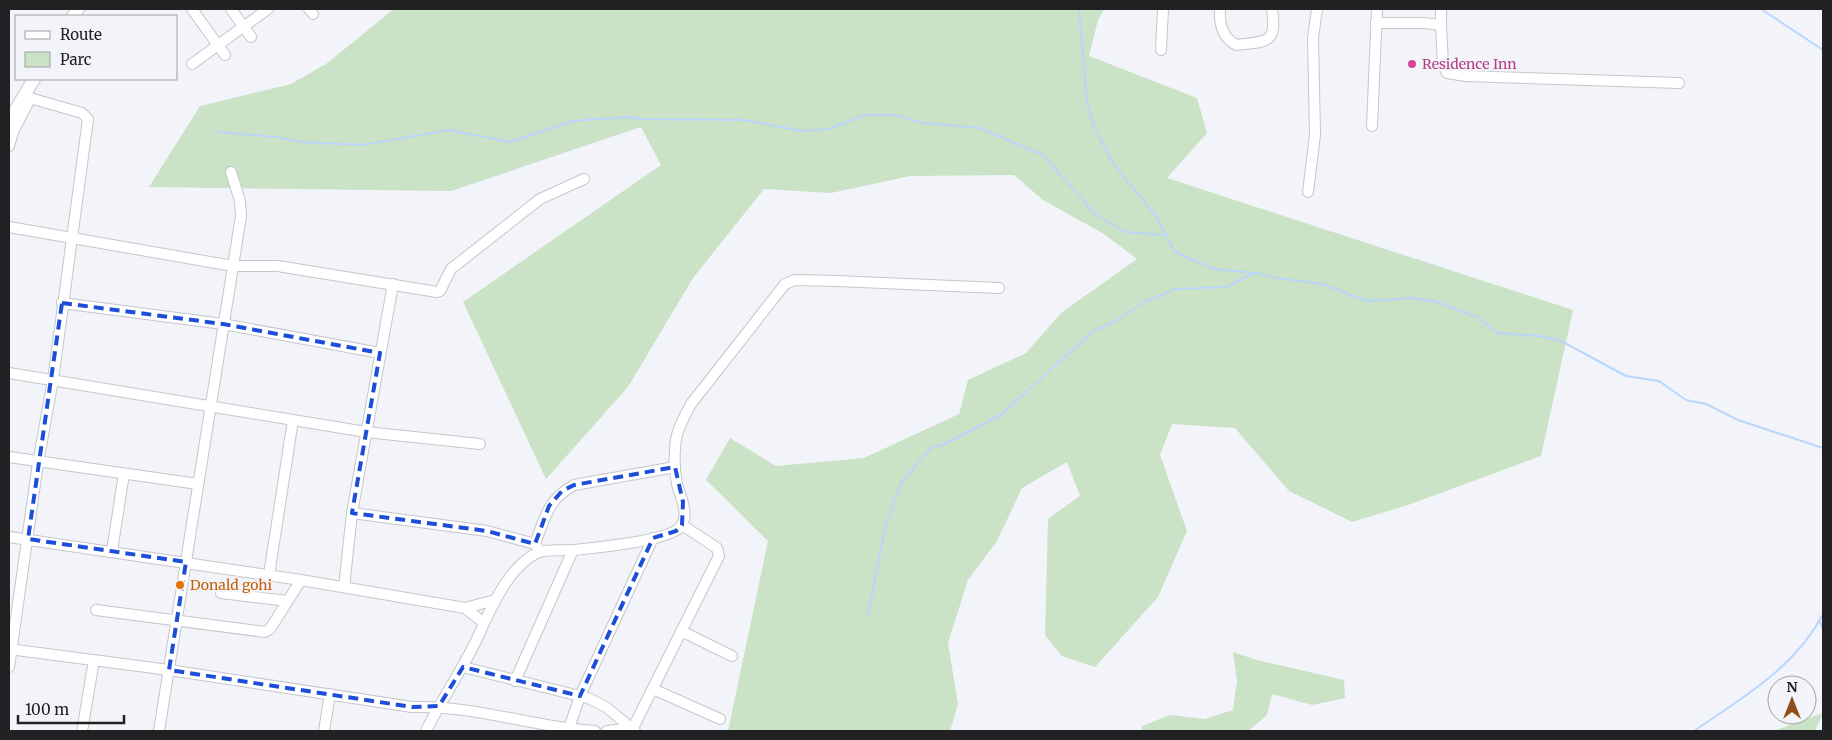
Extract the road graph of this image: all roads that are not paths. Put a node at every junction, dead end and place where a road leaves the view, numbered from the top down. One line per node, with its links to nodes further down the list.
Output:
1 (192, 9): 14 (street)
2 (231, 9): 11 (street)
3 (268, 9): 11 (street)
4 (1163, 9): 15 (street)
5 (1220, 9): 6 (street)
6 (1272, 9)
7 (1317, 9): 26 (street)
8 (1377, 9): 10 (street)
9 (1441, 9): 12 (street)
10 (1376, 24): 12 (street); 22 (street)
11 (244, 26): 13 (street); 14 (street)
12 (1441, 26): 19 (street)
13 (251, 37)
14 (218, 45): 16 (street); 17 (street)
15 (1161, 50)
16 (225, 55)
17 (192, 64)
18 (34, 80): 20 (main road)
19 (1679, 83)
20 (27, 97): 21 (main road); 23 (street); 28 (street)
21 (9, 121)
22 (1372, 126)
23 (9, 146)
24 (232, 172): 29 (street)
25 (584, 179): 30 (street)
26 (1308, 192)
27 (9, 227): 28 (street)
28 (72, 238): 29 (street); 32 (street)
29 (233, 266): 30 (street); 33 (street)
30 (393, 284): 34 (street)
31 (999, 288): 43 (street)
32 (62, 303): 33 (street); 36 (street)
33 (223, 324): 34 (street); 37 (street)
34 (380, 353): 39 (street)
35 (9, 373): 36 (street)
36 (53, 380): 37 (street); 42 (street)
37 (210, 407): 38 (street); 45 (street)
38 (293, 420): 39 (street); 55 (street)
39 (366, 432): 40 (street); 46 (street)
40 (480, 444)
41 (9, 457): 42 (street)
42 (38, 462): 44 (street); 50 (street)
43 (675, 467): 47 (street); 51 (street)
44 (124, 474): 45 (street); 53 (street)
45 (198, 484): 54 (street)
46 (352, 513): 51 (street); 57 (street)
47 (682, 525): 49 (street); 65 (street)
48 (9, 537): 50 (street)
49 (652, 538): 52 (street); 75 (street)
50 (28, 539): 53 (street); 66 (street)
51 (538, 548): 52 (street); 60 (street)
52 (573, 550): 72 (street)
53 (112, 551): 54 (street)
54 (186, 562): 55 (street); 63 (street)
55 (269, 575): 56 (street)
56 (301, 580): 57 (street); 59 (street)
57 (344, 587): 61 (street)
58 (221, 593): 59 (street)
59 (288, 600): 63 (street)
60 (495, 600): 61 (street); 64 (street)
61 (466, 608): 64 (street)
62 (96, 610): 63 (street)
63 (177, 620): 71 (street)
64 (484, 623): 70 (street)
65 (681, 631): 67 (street); 73 (street)
66 (10, 649): 68 (street); 69 (street)
67 (732, 656)
68 (94, 660): 71 (street); 80 (street)
69 (9, 667)
70 (463, 667): 72 (street); 76 (street)
71 (169, 670): 74 (street); 81 (street)
72 (515, 681): 75 (street)
73 (653, 688): 77 (street); 79 (street)
74 (330, 694): 76 (street); 82 (street)
75 (580, 696): 78 (street); 79 (street)
76 (439, 706): 78 (street); 83 (street)
77 (720, 719)
78 (568, 730): 84 (street)
79 (635, 730): 85 (street)
80 (82, 731)
81 (159, 731)
82 (324, 731)
83 (426, 731)
84 (595, 731)
85 (607, 731)

